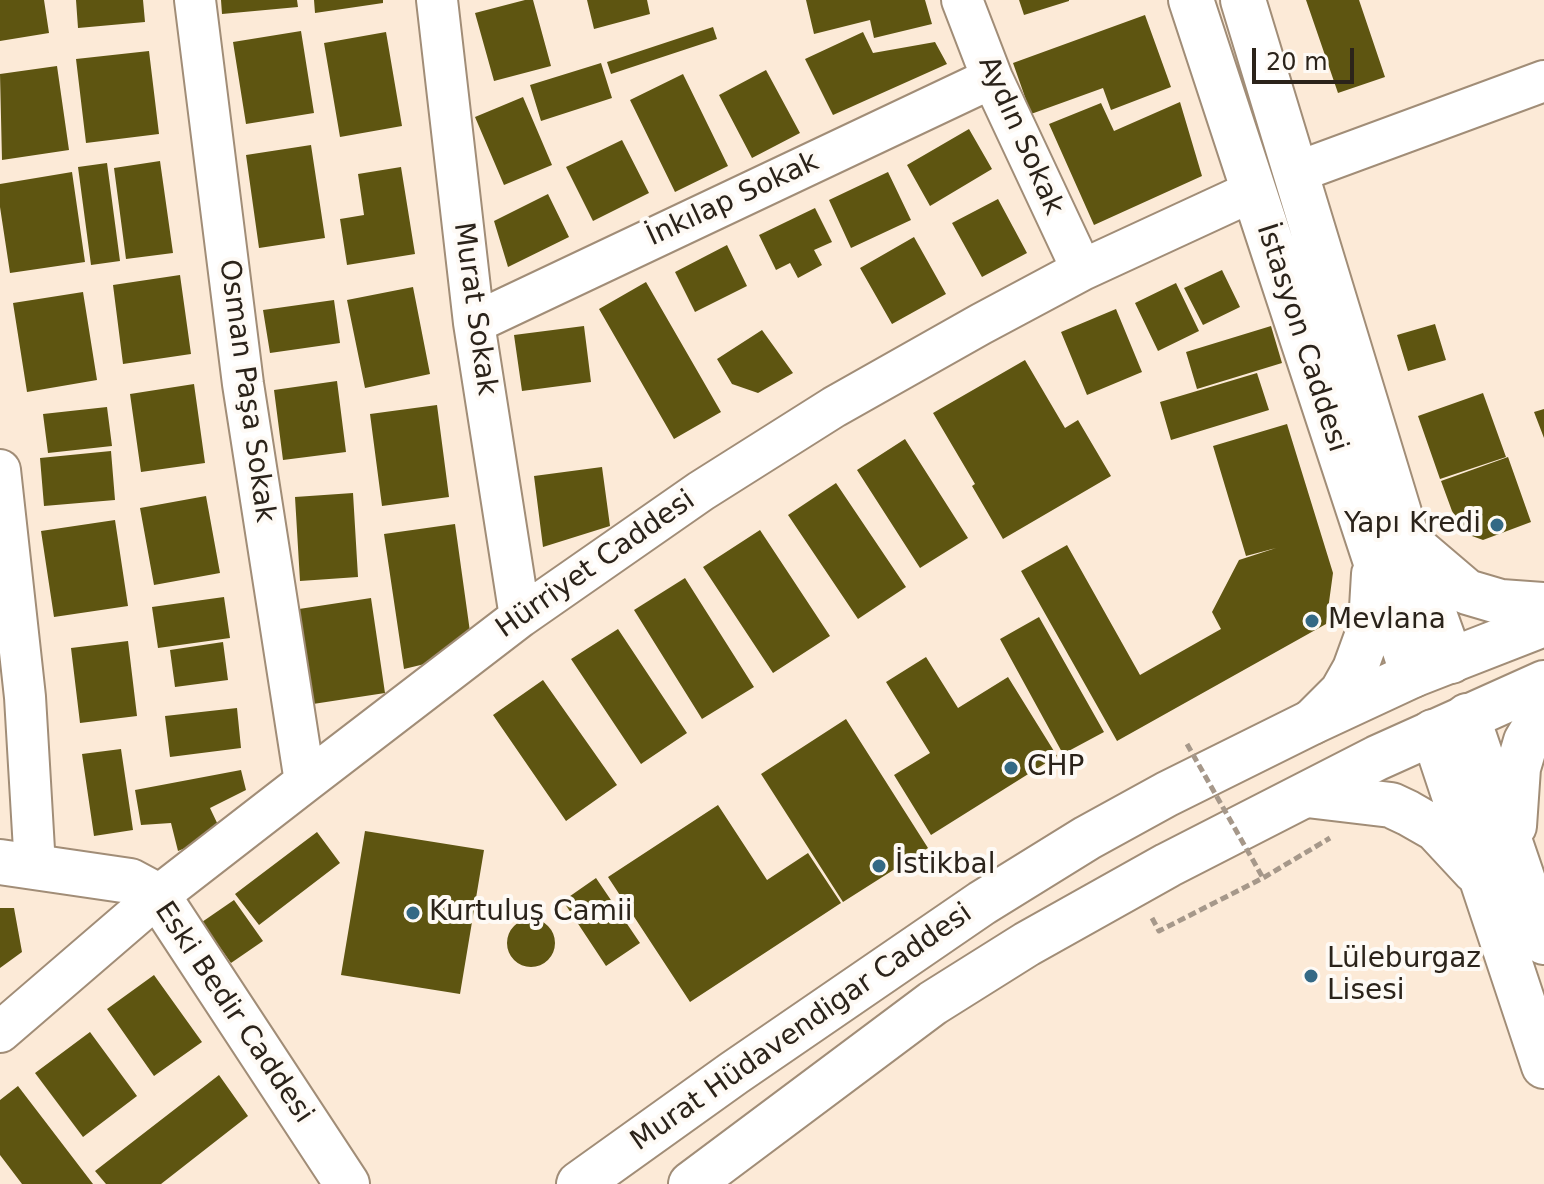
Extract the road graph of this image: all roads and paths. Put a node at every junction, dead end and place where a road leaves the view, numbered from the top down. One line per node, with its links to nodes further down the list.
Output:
1 (195, 0): 23 (street, Osman Paşa Sokak)
2 (437, 0): 11 (street, Murat Sokak)
3 (962, 0): 6 (street, Aydın Sokak)
4 (1191, 0): 9 (main road, İstasyon Caddesi)
5 (1243, 0): 8 (main road, İstasyon Caddesi)
6 (992, 78): 10 (street, Aydın Sokak); 11 (street, İnkılap Sokak)
7 (1544, 81): 8 (street)
8 (1297, 172): 9 (main road); 13 (main road, İstasyon Caddesi)
9 (1253, 191): 10 (street, Hürriyet Caddesi); 13 (main road, İstasyon Caddesi)
10 (1082, 270): 15 (street, Hürriyet Caddesi)
11 (474, 323): 15 (street, Murat Sokak)
12 (0, 470): 27 (street)
13 (1391, 550): 14 (main road); 17 (main road, İstasyon Caddesi); 20 (main road)
14 (1544, 605)
15 (520, 617): 23 (street, Hürriyet Caddesi)
16 (1544, 624): 17 (main road, Murat Hüdavendigar Caddesi)
17 (1432, 668): 20 (main road, Murat Hüdavendigar Caddesi); 21 (main road, İstasyon Caddesi)
18 (1544, 683): 21 (main road, Murat Hüdavendigar Caddesi)
19 (1544, 711): 26 (main road)
20 (1312, 722): 36 (main road, Murat Hüdavendigar Caddesi)
21 (1450, 724): 24 (main road, Murat Hüdavendigar Caddesi); 26 (main road); 29 (main road)
22 (1187, 744): 28 (path, bridge)
23 (305, 782): 30 (street, Hürriyet Caddesi)
24 (1307, 795): 29 (main road); 37 (main road, Murat Hüdavendigar Caddesi)
25 (1331, 837): 28 (path)
26 (1513, 845): 32 (main road)
27 (18, 865): 30 (main road, Eski Bedir Caddesi)
28 (1263, 878): 31 (path)
29 (1483, 881): 34 (main road)
30 (158, 896): 33 (street, Hürriyet Caddesi); 35 (main road, Eski Bedir Caddesi)
31 (1201, 908)
32 (1544, 942)
33 (0, 1032)
34 (1544, 1066)
35 (347, 1184)
36 (579, 1184)
37 (691, 1184)

